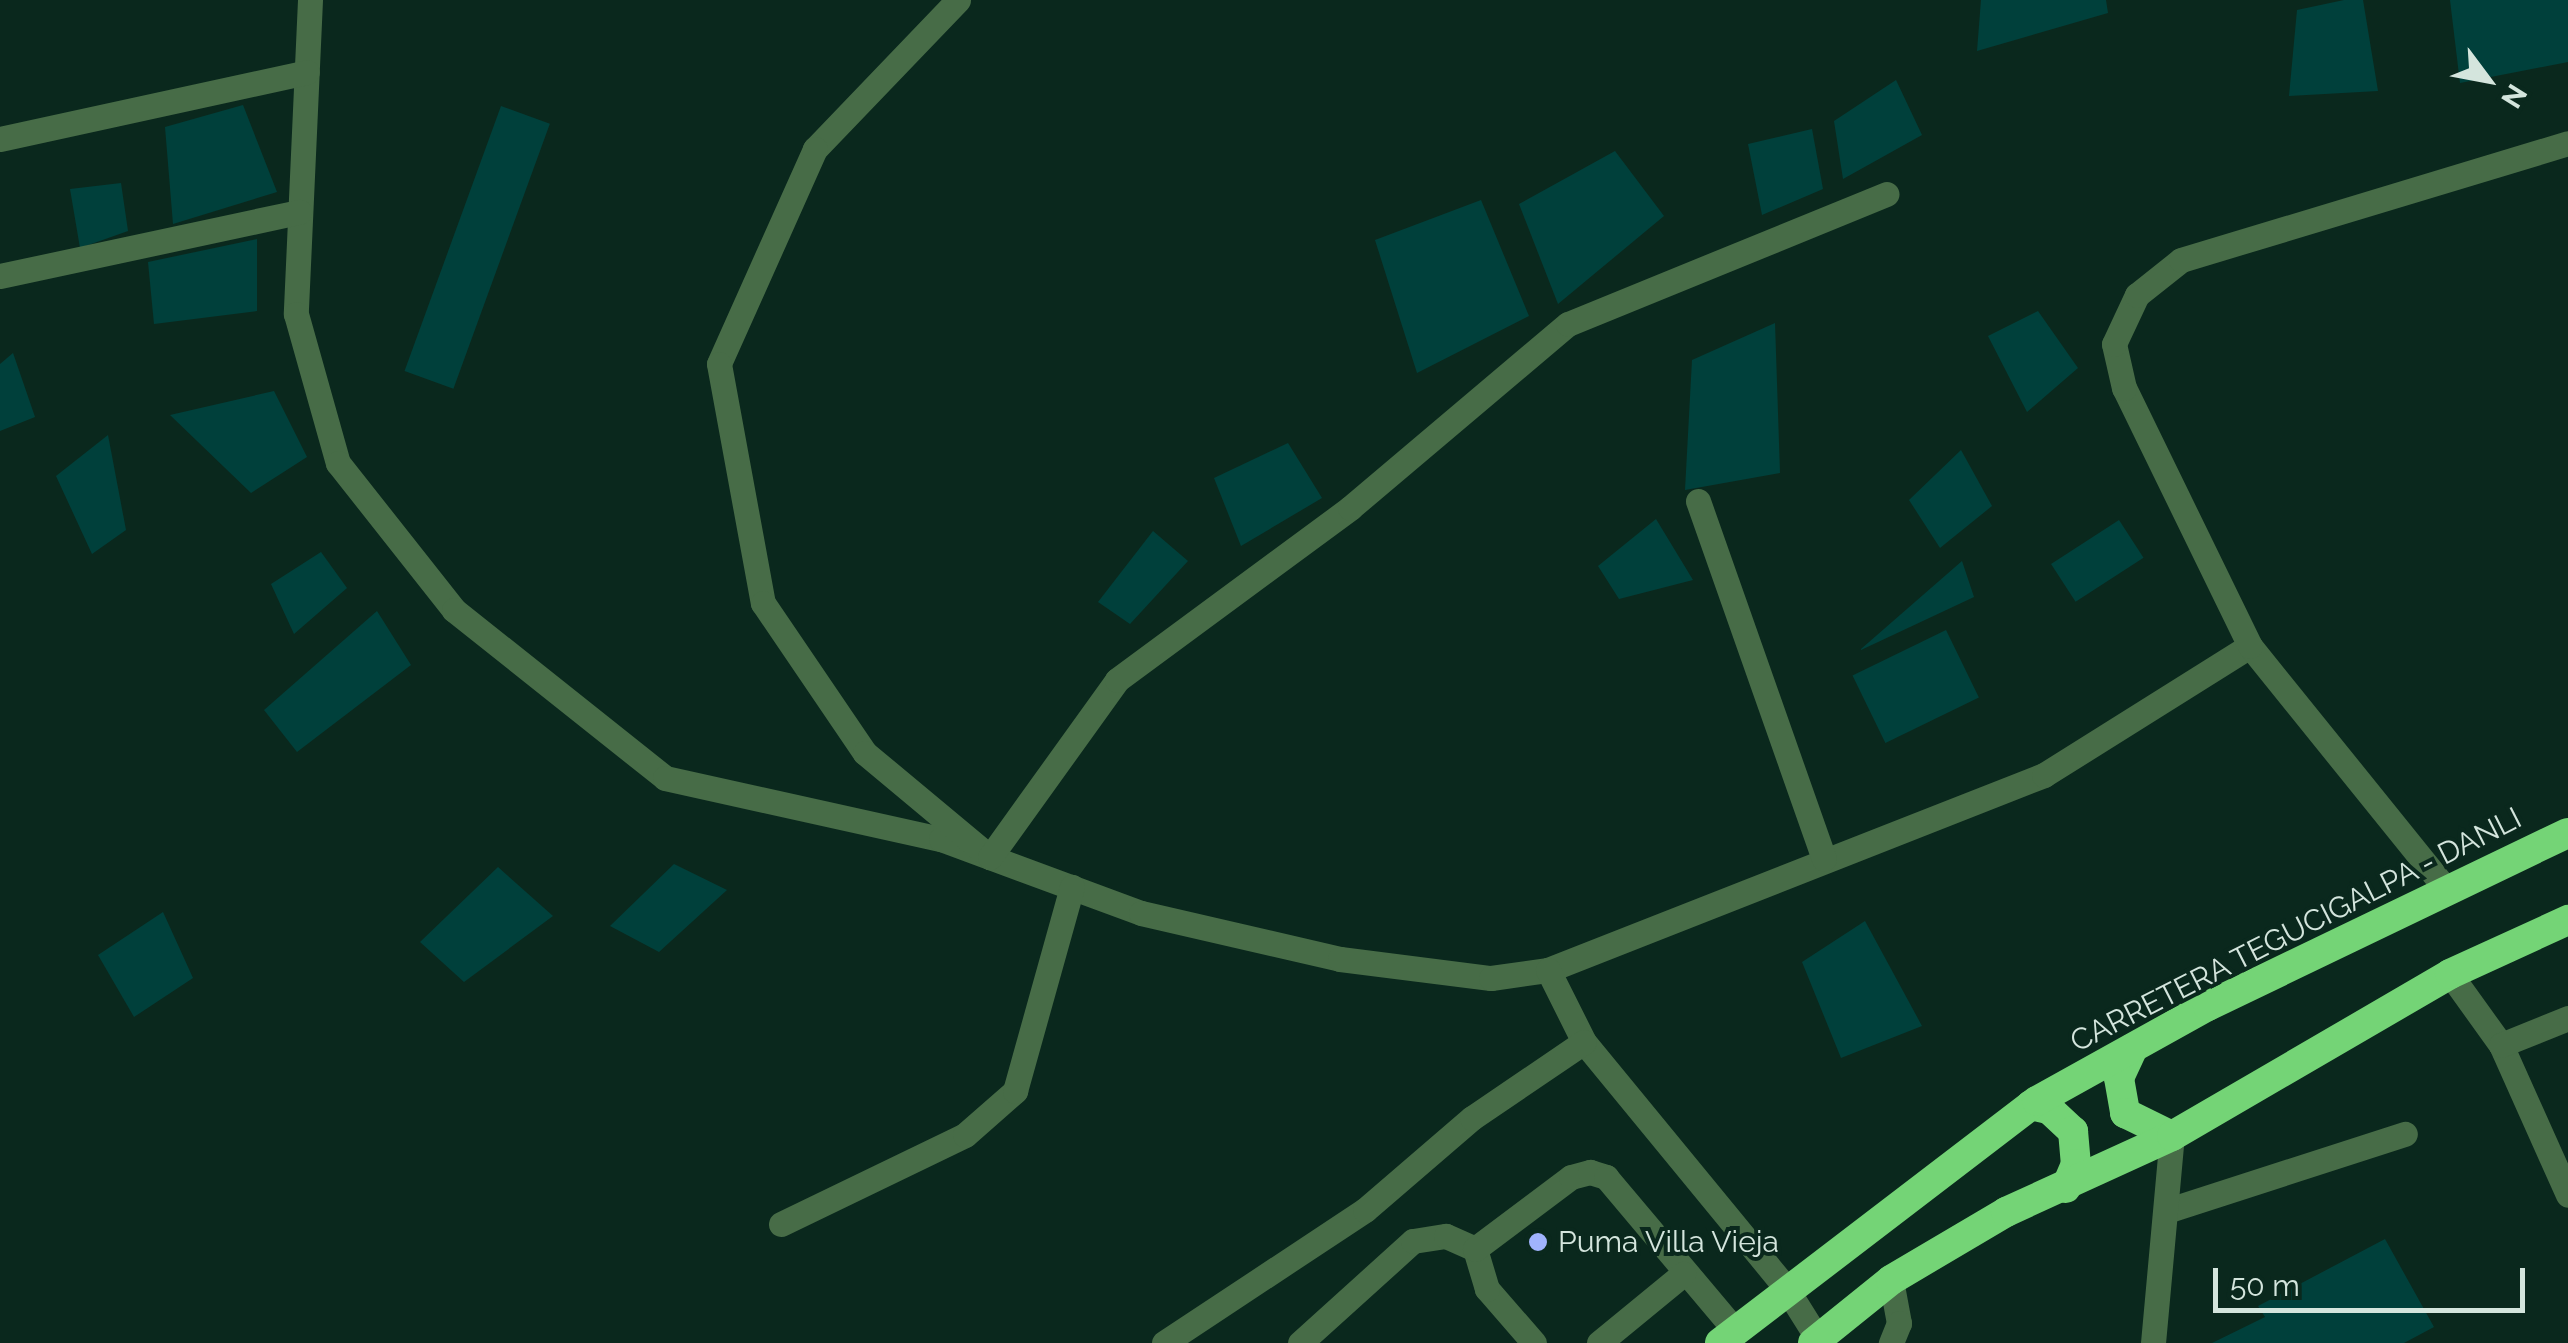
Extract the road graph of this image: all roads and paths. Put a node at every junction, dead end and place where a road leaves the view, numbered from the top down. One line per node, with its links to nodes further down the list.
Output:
1 (310, 0): 3 (street)
2 (958, 0): 12 (street)
3 (307, 72): 4 (street); 7 (street)
4 (0, 139)
5 (2568, 142): 10 (street)
6 (1886, 194): 12 (street)
7 (300, 212): 8 (street); 12 (street)
8 (0, 276)
9 (1698, 501): 13 (street)
10 (2250, 646): 13 (street); 15 (street)
11 (2568, 833): 15 (highway, CARRETERA TEGUCIGALPA - DANLI)
12 (990, 857): 14 (street)
13 (1824, 858): 17 (street)
14 (1072, 887): 17 (street); 29 (street)
15 (2446, 890): 22 (highway, CARRETERA TEGUCIGALPA - DANLI)
16 (2568, 920): 18 (highway)
17 (1548, 970): 20 (street)
18 (2450, 974): 21 (street); 25 (highway)
19 (2568, 1018): 21 (street)
20 (1584, 1042): 33 (street); 36 (street)
21 (2502, 1045): 27 (street)
22 (2132, 1048): 23 (highway, CARRETERA TEGUCIGALPA - DANLI); 25 (highway)
23 (2031, 1105): 26 (highway); 33 (highway, CARRETERA TEGUCIGALPA - DANLI)
24 (2405, 1134): 28 (street)
25 (2172, 1136): 26 (highway); 28 (street)
26 (2066, 1188): 32 (highway)
27 (2568, 1195)
28 (2166, 1211): 41 (street)
29 (781, 1224)
30 (1476, 1249): 31 (street); 37 (street); 38 (street)
31 (1684, 1274): 34 (street); 39 (street)
32 (1891, 1280): 35 (highway); 40 (street)
33 (1786, 1288): 34 (highway, CARRETERA TEGUCIGALPA - DANLI); 35 (street)
34 (1728, 1337)
35 (1815, 1341)
36 (1164, 1343)
37 (1300, 1343)
38 (1534, 1343)
39 (1598, 1343)
40 (1892, 1343)
41 (2153, 1343)

